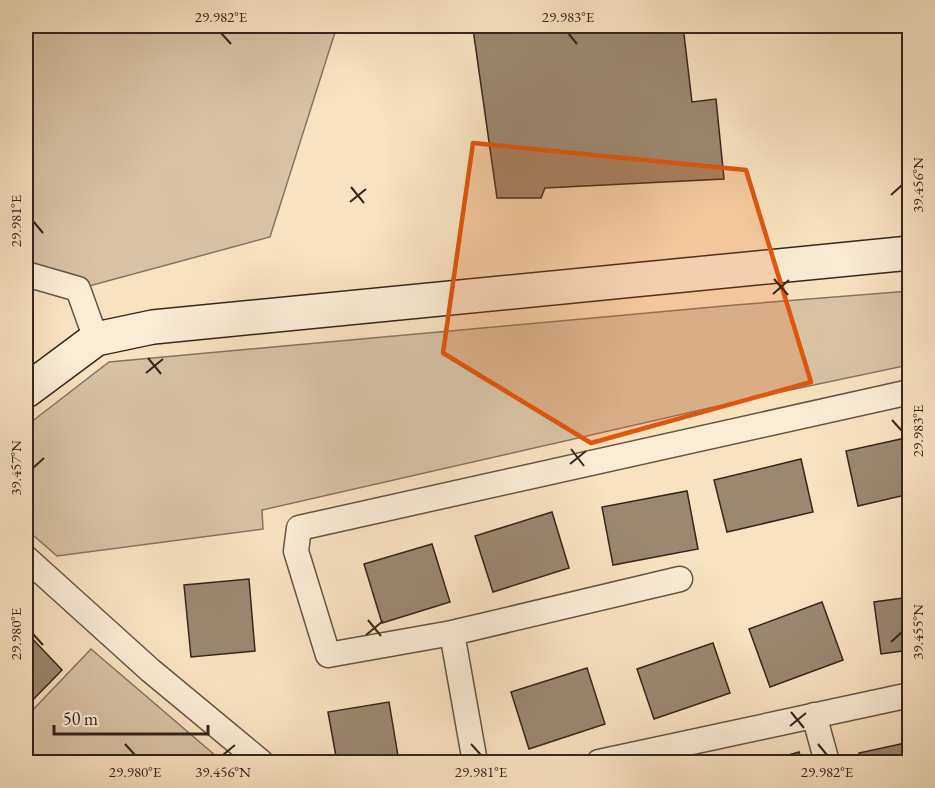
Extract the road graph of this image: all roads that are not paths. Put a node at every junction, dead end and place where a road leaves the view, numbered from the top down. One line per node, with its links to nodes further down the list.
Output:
1 (909, 253): 3 (street)
2 (26, 274): 3 (street)
3 (96, 339): 4 (street)
4 (26, 391)
5 (909, 392): 8 (street)
6 (26, 558): 11 (street)
7 (680, 579): 8 (street)
8 (452, 633): 12 (street)
9 (909, 695): 10 (street)
10 (814, 715): 13 (street); 14 (street)
11 (261, 762)
12 (475, 762)
13 (599, 762)
14 (827, 762)

